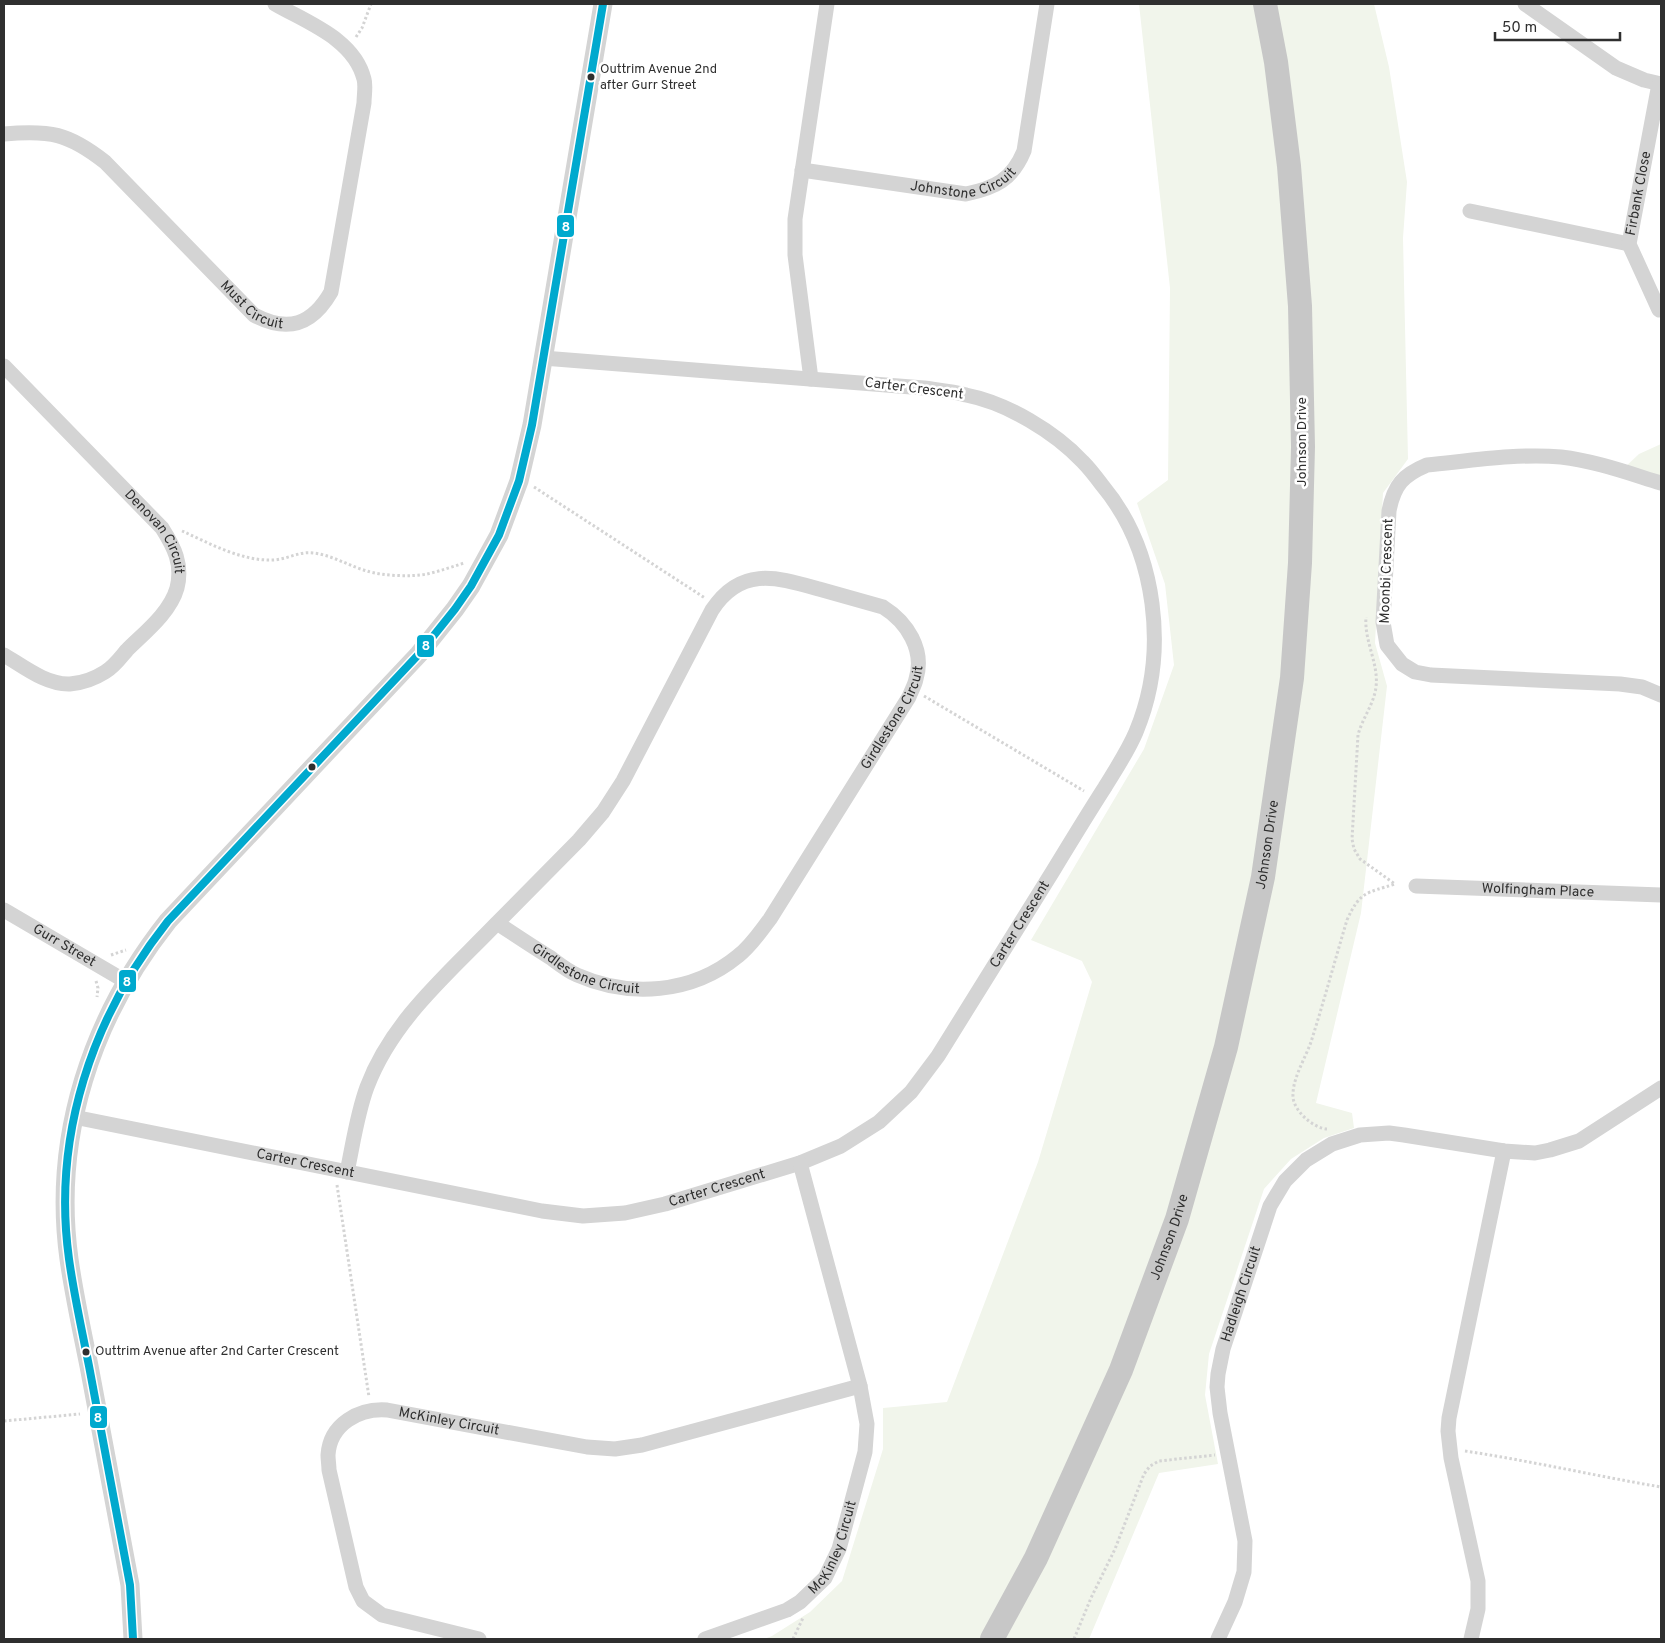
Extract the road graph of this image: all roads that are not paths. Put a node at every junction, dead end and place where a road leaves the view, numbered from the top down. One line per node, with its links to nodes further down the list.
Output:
1 (275, 4): 8 (street, Must Circuit)
2 (603, 4): 13 (street)
3 (827, 4): 9 (street)
4 (1047, 4): 9 (street, Johnstone Circuit)
5 (1266, 4): 33 (main road, Johnson Drive)
6 (1525, 4): 7 (street)
7 (1660, 84): 11 (street, Firbank Close)
8 (4, 134)
9 (802, 170): 15 (street)
10 (1470, 211): 11 (street, Firbank Close)
11 (1630, 244): 12 (street, Firbank Close)
12 (1658, 310)
13 (543, 358): 15 (street, Carter Crescent); 23 (street)
14 (4, 366): 17 (street, Denovan Circuit)
15 (811, 379): 27 (street, Carter Crescent)
16 (1661, 483): 18 (street, Moonbi Crescent)
17 (4, 655)
18 (1661, 695)
19 (1416, 886): 20 (street, Wolfingham Place)
20 (1661, 895)
21 (4, 910): 23 (street, Gurr Street)
22 (497, 923): 22 (street, Girdlestone Circuit); 28 (street, Girdlestone Circuit)
23 (126, 981): 25 (street)
24 (1661, 1088): 26 (street, Hadleigh Circuit)
25 (74, 1117): 28 (street, Carter Crescent); 30 (street)
26 (1504, 1151): 34 (street, Hadleigh Circuit); 35 (street)
27 (800, 1163): 28 (street, Carter Crescent); 29 (street, McKinley Circuit)
28 (341, 1171)
29 (860, 1386): 31 (street, McKinley Circuit); 32 (street, McKinley Circuit)
30 (133, 1639)
31 (479, 1639)
32 (705, 1639)
33 (992, 1639)
34 (1218, 1639)
35 (1470, 1639)

